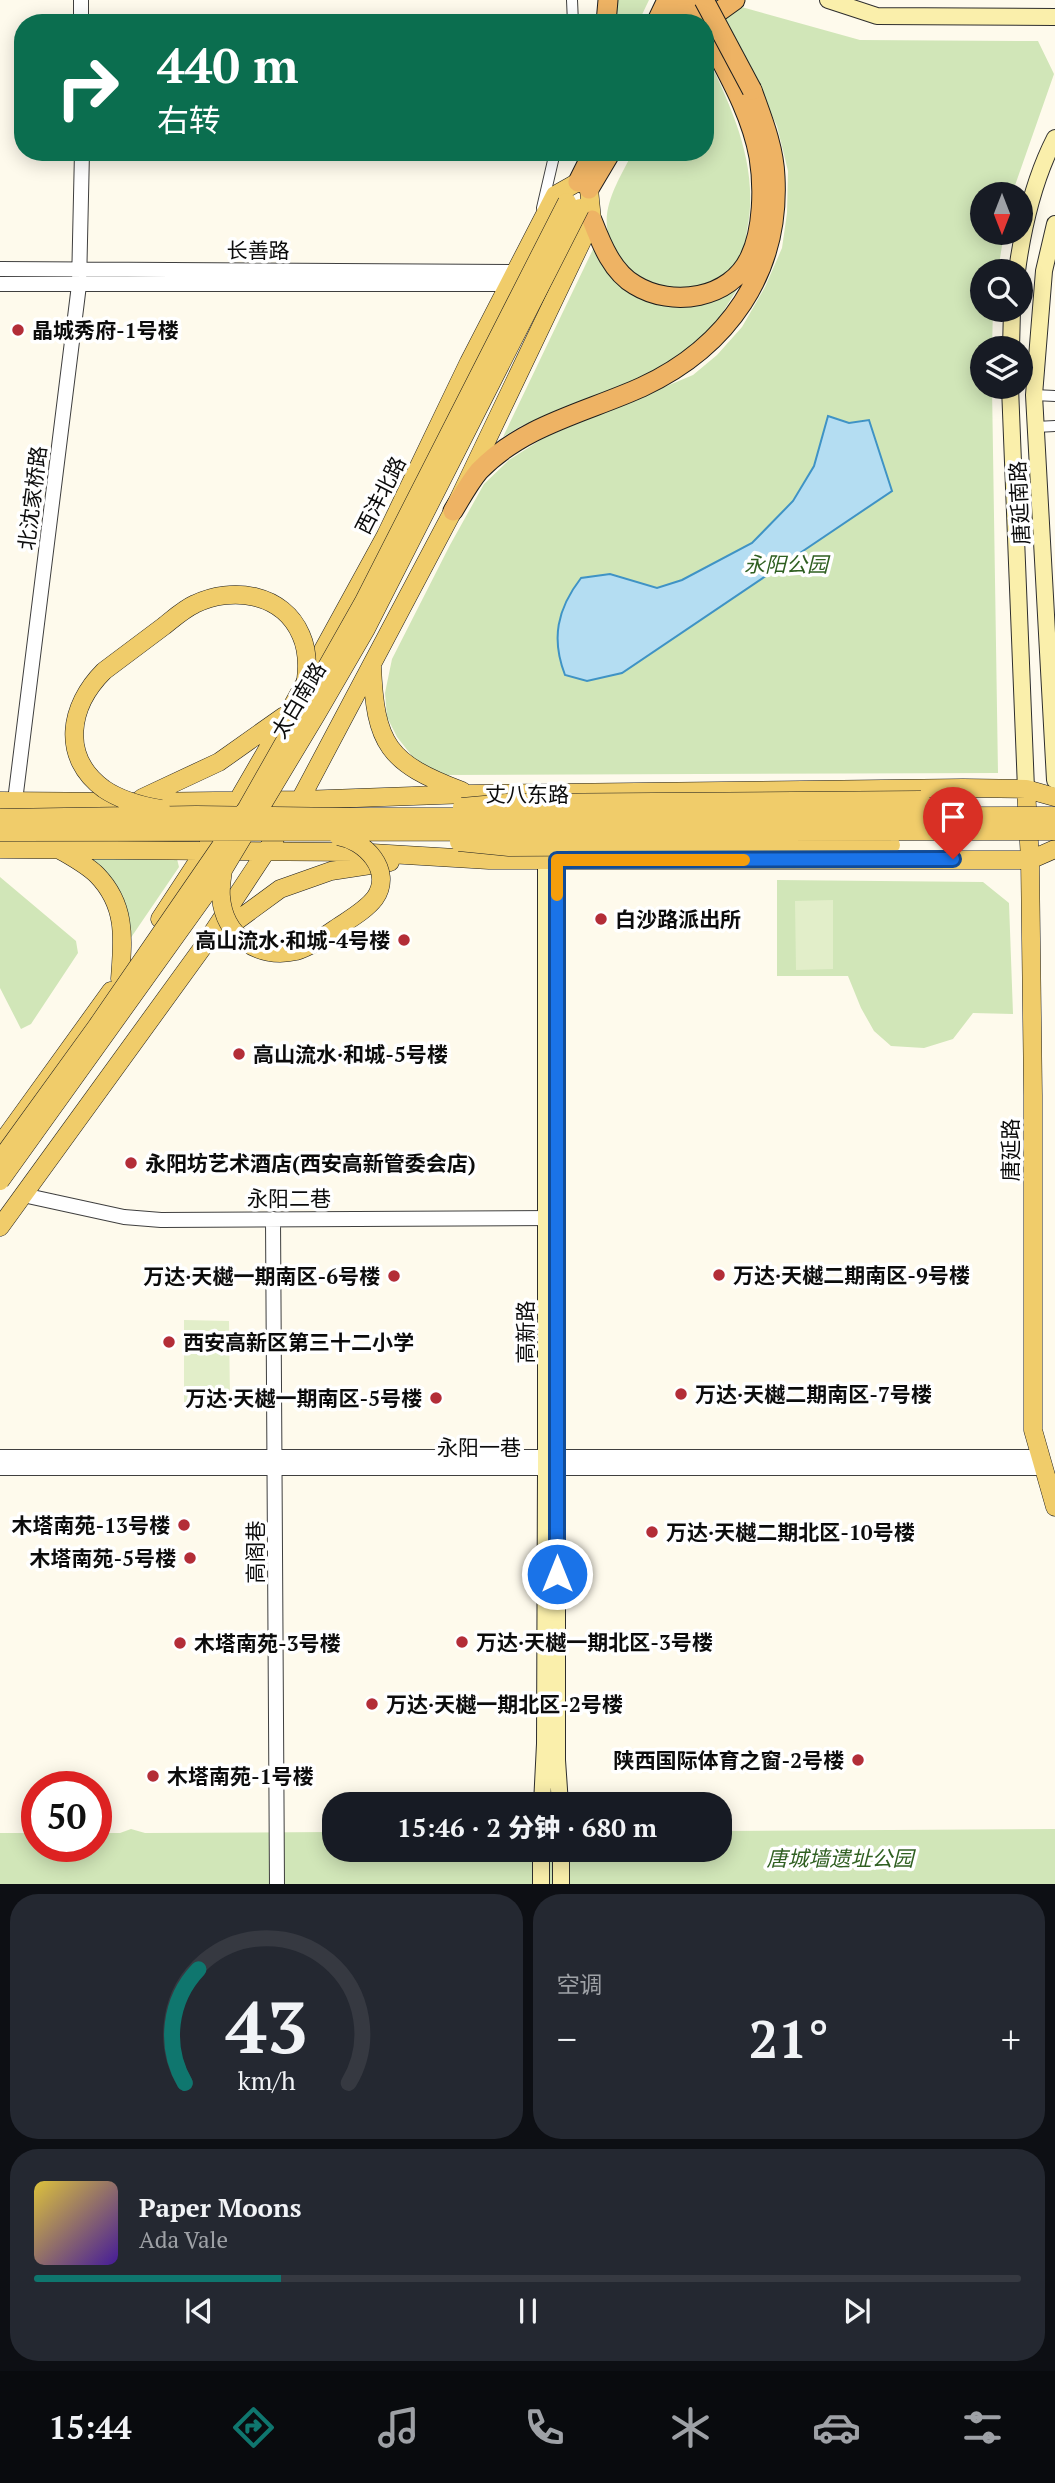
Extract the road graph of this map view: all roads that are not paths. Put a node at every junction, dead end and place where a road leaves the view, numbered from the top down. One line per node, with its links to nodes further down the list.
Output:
1 (735, 0): 3 (highway)
2 (837, 1): 4 (main road)
3 (714, 15)
4 (1038, 17): 5 (main road); 7 (main road)
5 (1055, 17)
6 (714, 22): 9 (highway, bridge)
7 (1055, 28)
8 (714, 44): 9 (highway)
9 (745, 92): 14 (highway); 27 (highway)
10 (1055, 138): 17 (main road)
11 (82, 161): 19 (street, 北沈家桥路)
12 (553, 161): 16 (street)
13 (587, 168): 14 (main road); 14 (main road); 16 (main road, 西沣北路)
14 (580, 210): 27 (main road); 29 (main road, 太白南路, bridge); 55 (main road, 太白南路, bridge)
15 (1055, 224): 22 (main road, 唐延南路)
16 (538, 229): 20 (main road, 西沣北路)
17 (1018, 259)
18 (0, 269): 19 (street, 长善路)
19 (80, 277): 20 (street, 长善路); 21 (street, 长善路); 37 (street, 北沈家桥路)
20 (512, 278): 29 (main road, 西沣北路)
21 (0, 284)
22 (1034, 396): 23 (street); 26 (main road, 唐延南路)
23 (1055, 396)
24 (1010, 399): 32 (main road, 唐延南路)
25 (1055, 426): 26 (street)
26 (1036, 427): 30 (main road, 唐延南路)
27 (453, 511): 28 (main road)
28 (372, 663): 33 (main road); 36 (main road)
29 (295, 712): 35 (main road, 西沣北路); 38 (main road); 39 (main road, bridge); 59 (main road, 太白南路, bridge)
30 (1055, 780)
31 (963, 788): 32 (main road); 33 (main road); 42 (main road, bridge)
32 (1026, 789): 34 (main road); 54 (main road, 唐延路)
33 (469, 794): 36 (main road)
34 (1055, 797)
35 (238, 800): 36 (main road); 38 (main road); 49 (main road, 西沣北路)
36 (300, 800): 50 (main road)
37 (8, 801): 38 (main road); 46 (street, 北沈家桥路)
38 (134, 802)
39 (196, 815): 41 (main road, 丈八东路, bridge); 42 (main road, 丈八东路, bridge)
40 (1055, 816): 42 (main road, 丈八东路, bridge)
41 (0, 818)
42 (354, 825): 43 (main road, 丈八东路, bridge); 45 (main road, 丈八东路, bridge); 52 (main road, bridge)
43 (1055, 831)
44 (0, 832): 45 (main road, 丈八东路, bridge)
45 (318, 832): 55 (main road, bridge)
46 (6, 849): 48 (main road)
47 (1055, 849): 54 (main road)
48 (60, 850): 49 (main road); 57 (main road)
49 (206, 851): 50 (main road); 57 (main road)
50 (266, 852): 51 (main road); 56 (main road)
51 (427, 856): 53 (main road); 56 (main road)
52 (953, 859): 53 (main road); 54 (main road)
53 (551, 860): 62 (main road, 高新路)
54 (1030, 860): 68 (main road, 唐延路)
55 (223, 870): 60 (main road, 太白南路, bridge)
56 (203, 947): 61 (main road)
57 (120, 979): 58 (main road)
58 (0, 1144)
59 (0, 1160)
60 (0, 1181)
61 (23, 1195): 63 (street, 永阳二巷); 64 (main road)
62 (552, 1218): 63 (street, 永阳二巷); 66 (main road, 高新路)
63 (273, 1219): 67 (street, 高阁巷)
64 (0, 1227)
65 (0, 1457): 67 (street, 永阳一巷)
66 (551, 1462): 67 (street, 永阳一巷); 68 (street, 永阳一巷); 71 (main road, 高新路); 72 (main road, 高新路)
67 (276, 1463): 69 (street, 永阳一巷); 75 (street, 高阁巷)
68 (1041, 1463): 70 (main road, 唐延路)
69 (0, 1468)
70 (1055, 1507)
71 (543, 1792)
72 (559, 1792)
73 (541, 1862): 76 (main road)
74 (561, 1862): 77 (main road)
75 (276, 1884)
76 (541, 1884)
77 (561, 1884)

